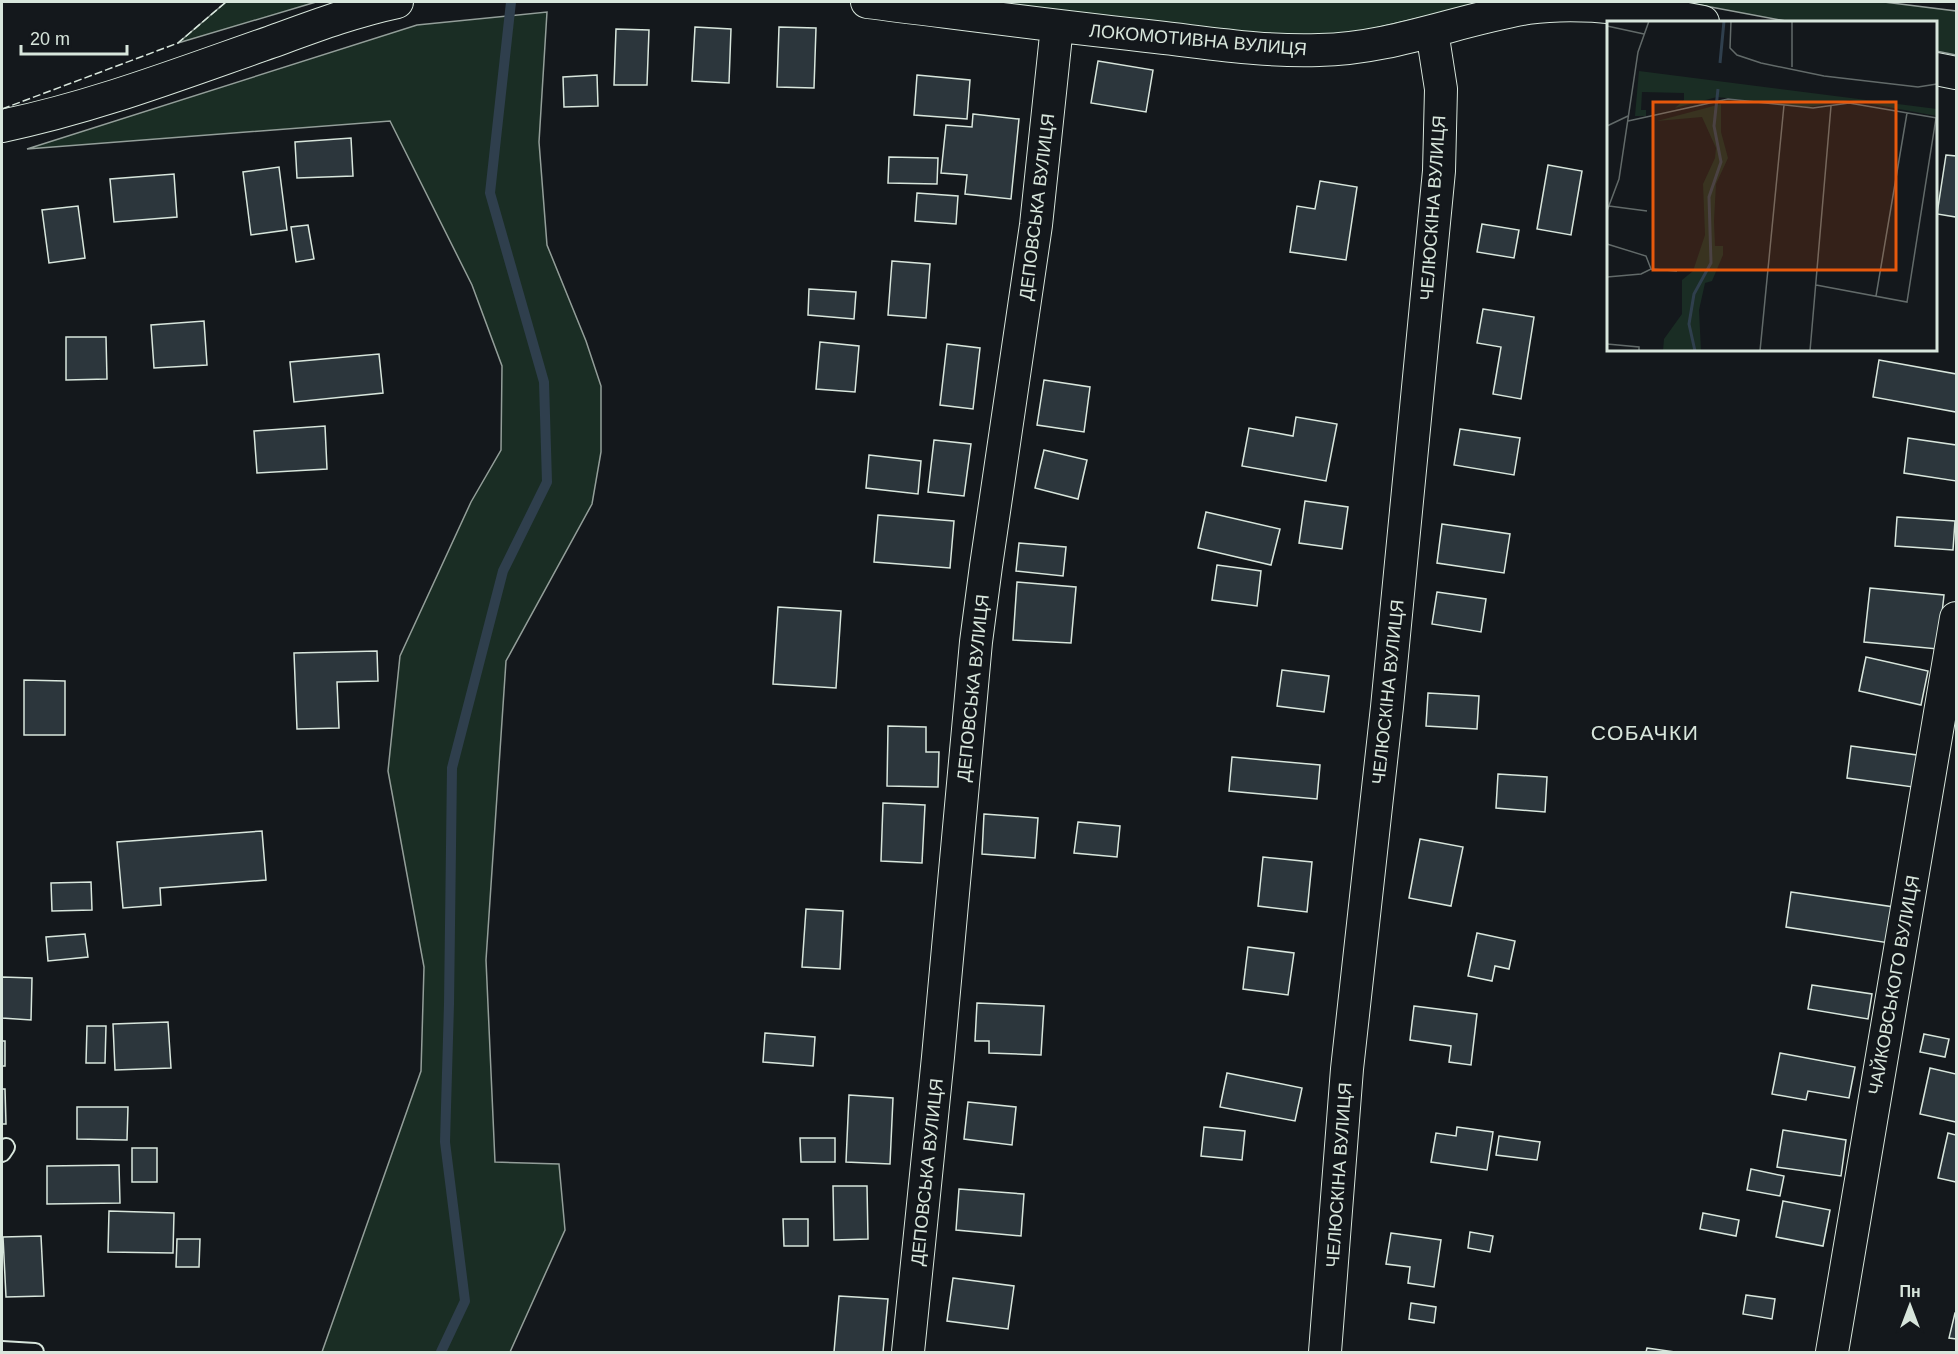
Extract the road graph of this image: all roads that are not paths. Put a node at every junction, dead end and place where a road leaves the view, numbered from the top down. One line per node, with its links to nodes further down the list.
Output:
1 (397, 2): 8 (street)
2 (867, 2): 4 (street, ЛОКОМОТИВНА ВУЛИЦЯ)
3 (1697, 21): 5 (street, ЛОКОМОТИВНА ВУЛИЦЯ)
4 (1057, 26): 5 (street, ЛОКОМОТИВНА ВУЛИЦЯ); 12 (street, ДЕПОВСЬКА ВУЛИЦЯ)
5 (1432, 31): 13 (street, ЧЕЛЮСКІНА ВУЛИЦЯ)
6 (1937, 69): 7 (street)
7 (1956, 73)
8 (2, 126)
9 (1956, 618): 14 (street, ЧАЙКОВСЬКОГО ВУЛИЦЯ)
10 (2, 1350): 11 (lane)
11 (35, 1353)
12 (908, 1353)
13 (1325, 1353)
14 (1832, 1353)

